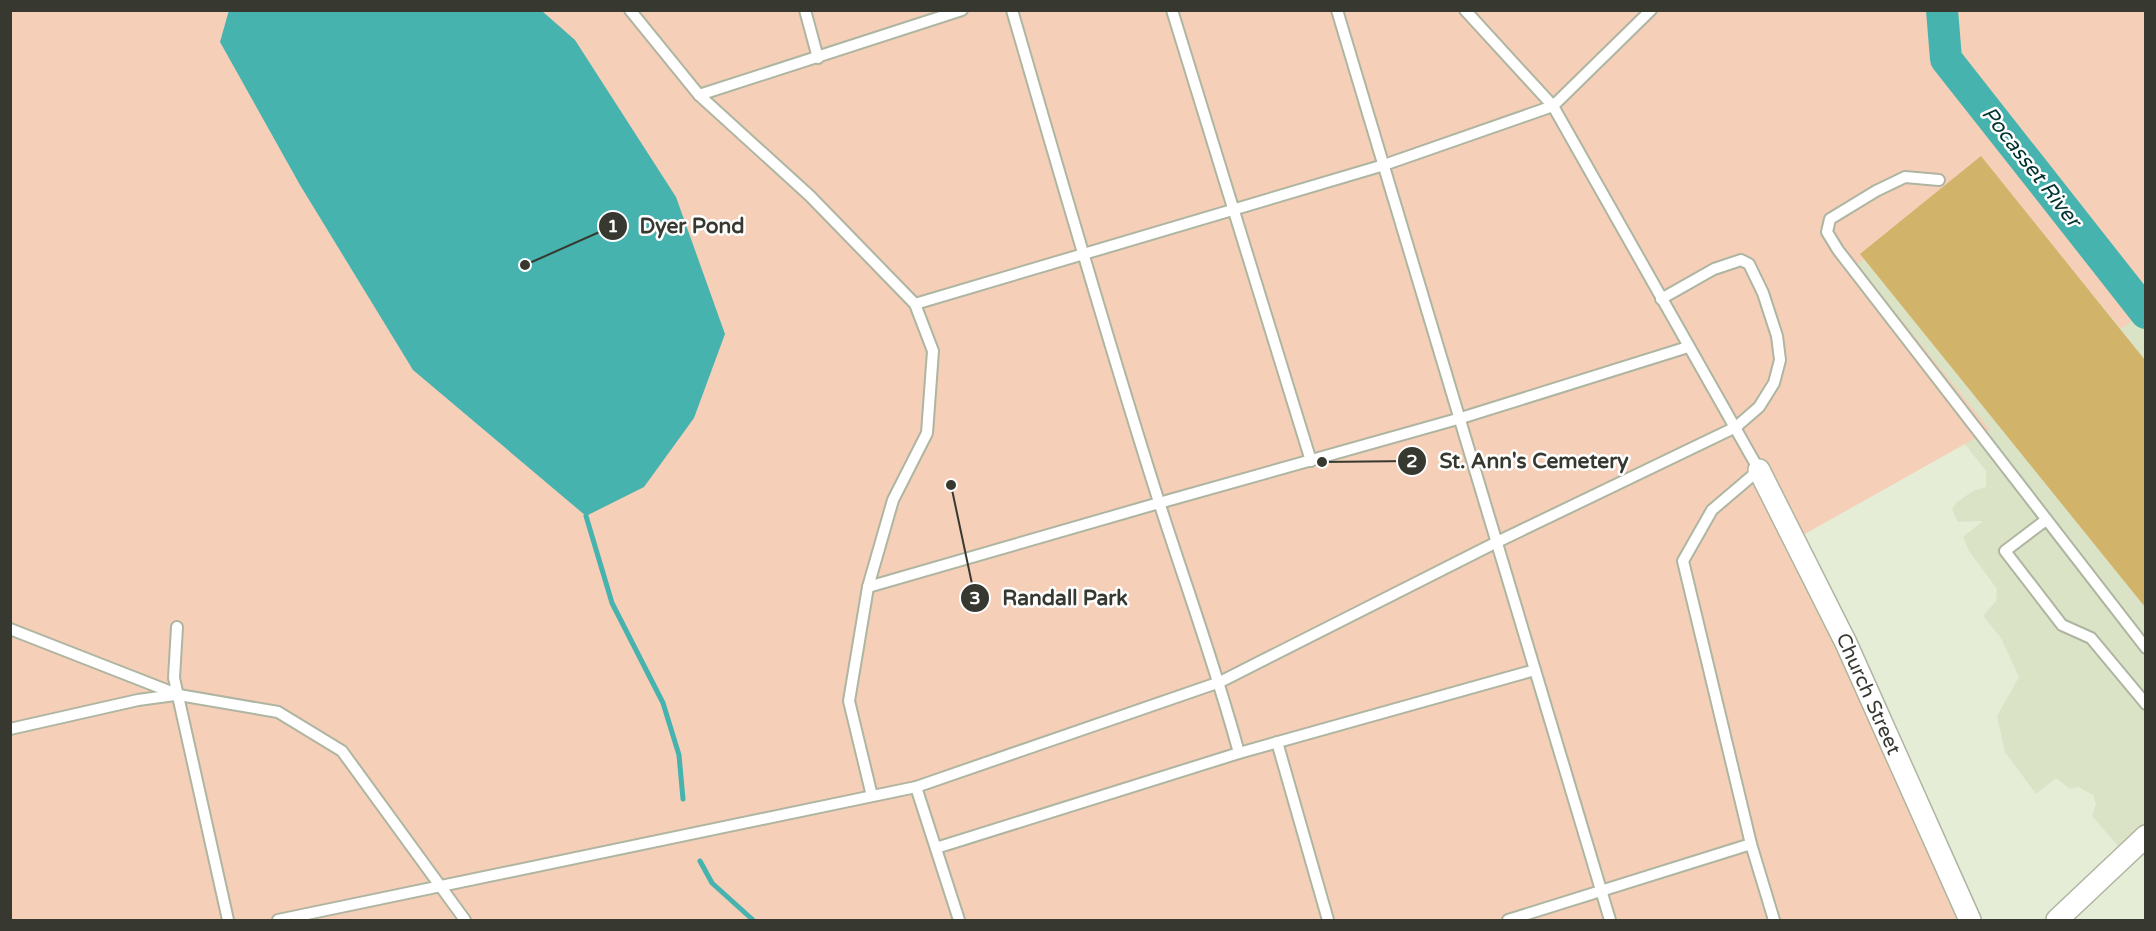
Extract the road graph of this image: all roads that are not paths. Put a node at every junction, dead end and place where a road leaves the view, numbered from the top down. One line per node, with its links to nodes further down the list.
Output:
1 (630, 10): 10 (lane)
2 (805, 10): 9 (lane)
3 (962, 10): 9 (lane)
4 (1012, 10): 15 (lane)
5 (1172, 10): 14 (lane)
6 (1337, 10): 12 (lane)
7 (1465, 10): 11 (lane)
8 (1651, 10): 11 (lane)
9 (818, 58): 10 (lane)
10 (699, 95): 17 (lane)
11 (1553, 106): 12 (lane); 16 (lane)
12 (1384, 165): 14 (lane); 19 (lane)
13 (1939, 180): 24 (lane)
14 (1233, 209): 15 (lane); 21 (lane)
15 (1082, 253): 17 (lane); 23 (lane)
16 (1661, 299): 18 (lane); 20 (lane)
17 (915, 303): 26 (lane)
18 (1688, 347): 19 (lane); 20 (lane)
19 (1461, 418): 21 (lane); 25 (lane)
20 (1736, 427): 22 (lane); 25 (lane)
21 (1311, 461): 23 (lane)
22 (1760, 470): 40 (lane); 52 (street, Church Street)
23 (1159, 503): 26 (lane); 31 (lane)
24 (2046, 520): 29 (lane); 33 (lane)
25 (1495, 543): 30 (lane); 31 (lane)
26 (868, 587): 38 (lane)
27 (177, 627): 32 (lane)
28 (10, 629): 32 (lane)
29 (2145, 648)
30 (1534, 670): 35 (lane); 43 (lane)
31 (1220, 682): 36 (lane); 37 (lane)
32 (178, 695): 34 (lane); 42 (lane); 44 (lane)
33 (2145, 704)
34 (10, 729)
35 (1277, 742): 36 (lane); 48 (lane)
36 (1239, 753): 41 (lane)
37 (916, 787): 38 (lane); 41 (lane)
38 (872, 796): 42 (lane)
39 (2145, 836): 53 (street)
40 (1751, 844): 43 (lane); 51 (lane)
41 (936, 848): 47 (lane)
42 (440, 886): 45 (lane); 46 (lane)
43 (1601, 891): 49 (lane); 50 (lane)
44 (228, 921)
45 (278, 921)
46 (465, 921)
47 (959, 921)
48 (1328, 921)
49 (1508, 921)
50 (1610, 921)
51 (1774, 921)
52 (1970, 921)
53 (2057, 921)

